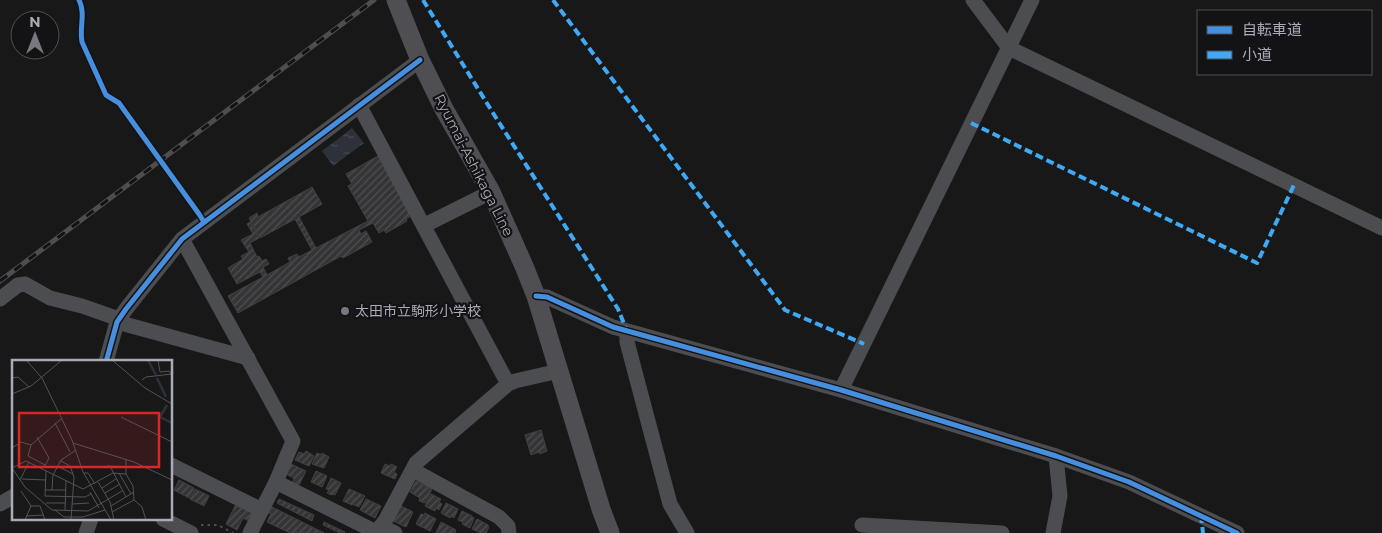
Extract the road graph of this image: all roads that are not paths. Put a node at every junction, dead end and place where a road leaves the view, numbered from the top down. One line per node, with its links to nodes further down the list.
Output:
1 (396, 0): 5 (main road, Ryumai-Ashikaga Line)
2 (972, 0): 4 (street)
3 (1032, 0): 4 (street)
4 (1009, 48): 9 (street); 19 (street)
5 (420, 60): 6 (street); 7 (main road, Ryumai-Ashikaga Line)
6 (359, 105): 8 (street); 10 (street)
7 (491, 192): 8 (street); 11 (main road, Ryumai-Ashikaga Line)
8 (425, 225): 18 (street)
9 (1382, 228)
10 (182, 239): 13 (street); 15 (street)
11 (536, 296): 14 (street); 17 (main road, Ryumai-Ashikaga Line)
12 (0, 300): 13 (street)
13 (118, 321): 15 (street); 16 (street)
14 (627, 331): 19 (street); 37 (street)
15 (248, 358): 23 (street)
16 (107, 360)
17 (559, 371): 18 (street); 36 (main road, Ryumai-Ashikaga Line)
18 (508, 384): 22 (street)
19 (841, 390): 20 (street)
20 (1056, 456): 39 (street); 40 (street)
21 (172, 465): 26 (street)
22 (413, 470): 32 (street); 35 (street)
23 (276, 482): 26 (street); 32 (street)
24 (12, 497): 25 (street)
25 (0, 504)
26 (262, 510): 34 (street)
27 (91, 520): 33 (street)
28 (166, 520): 30 (street)
29 (862, 525): 31 (street)
30 (195, 529)
31 (895, 530): 38 (street)
32 (382, 531)
33 (86, 533)
34 (250, 533)
35 (509, 533)
36 (610, 533)
37 (687, 533)
38 (1002, 533)
39 (1052, 533)
40 (1237, 533)

